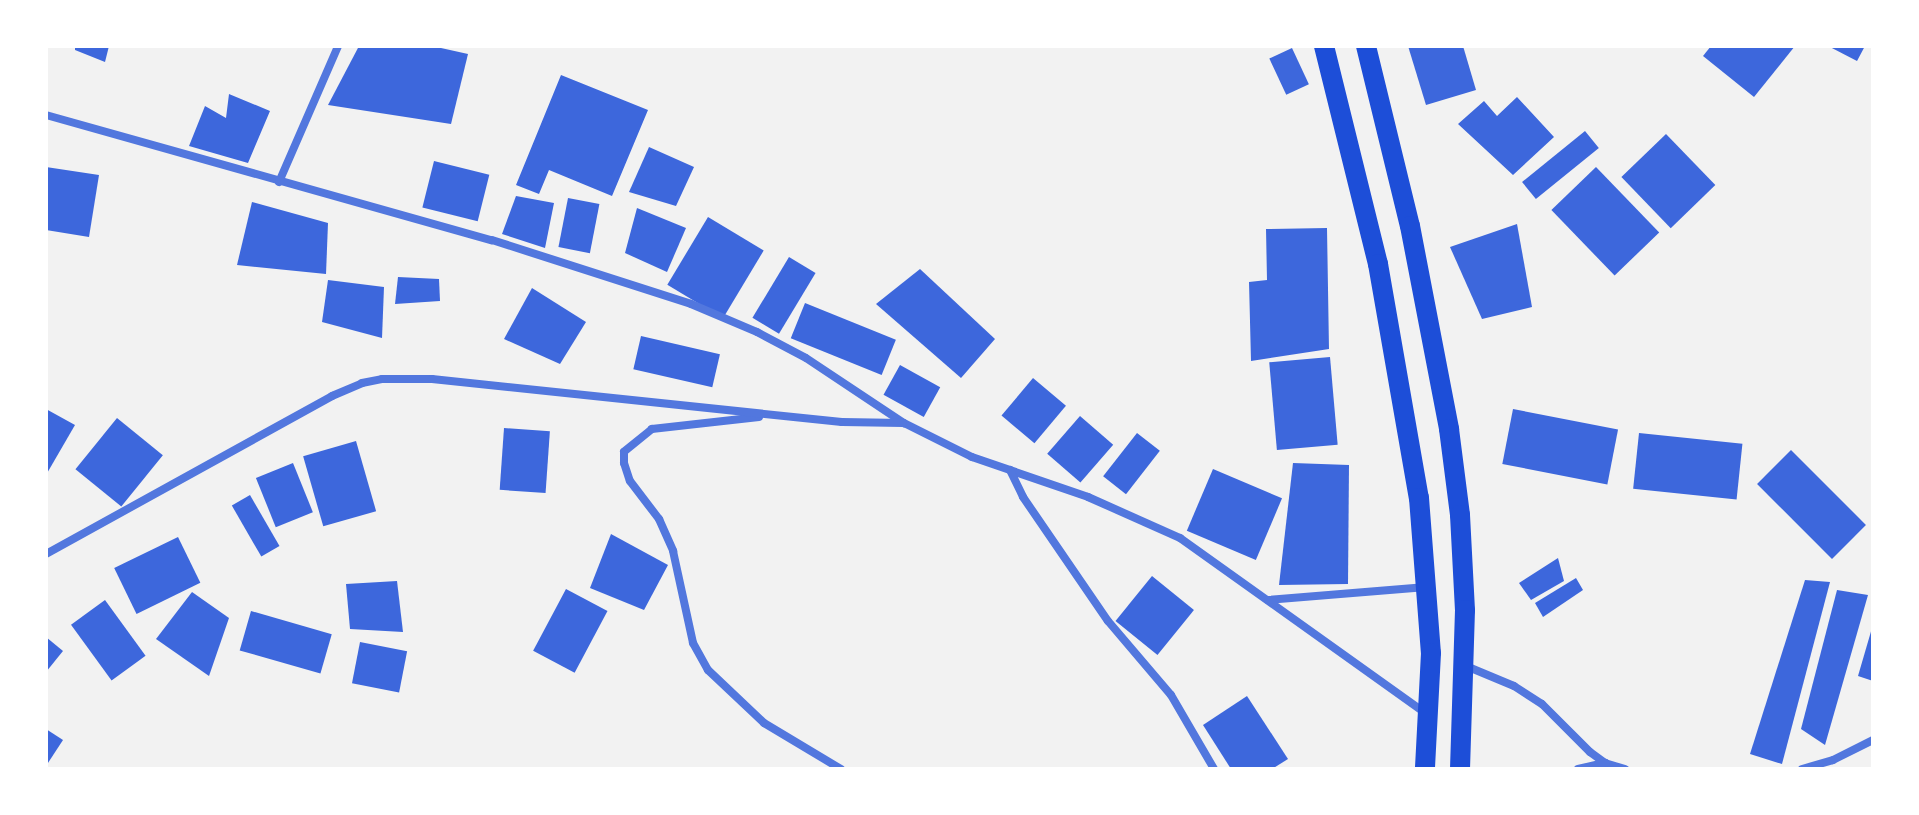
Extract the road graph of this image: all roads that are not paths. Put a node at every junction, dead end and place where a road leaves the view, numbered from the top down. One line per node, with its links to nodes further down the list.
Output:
1 (338, 46): 5 (street)
2 (1324, 46): 10 (highway)
3 (1366, 46): 12 (highway)
4 (46, 115): 5 (street)
5 (279, 182): 7 (street)
6 (771, 415): 7 (street); 9 (street); 16 (street)
7 (904, 423): 8 (street)
8 (1010, 470): 11 (street); 17 (street)
9 (46, 554)
10 (1426, 587): 11 (street); 13 (highway)
11 (1267, 600): 13 (street)
12 (1466, 666): 15 (street); 19 (highway)
13 (1429, 716): 18 (highway)
14 (1873, 740): 22 (street)
15 (1605, 763): 20 (street); 21 (street)
16 (841, 769)
17 (1214, 769)
18 (1425, 769)
19 (1460, 769)
20 (1578, 769)
21 (1625, 769)
22 (1802, 769)

